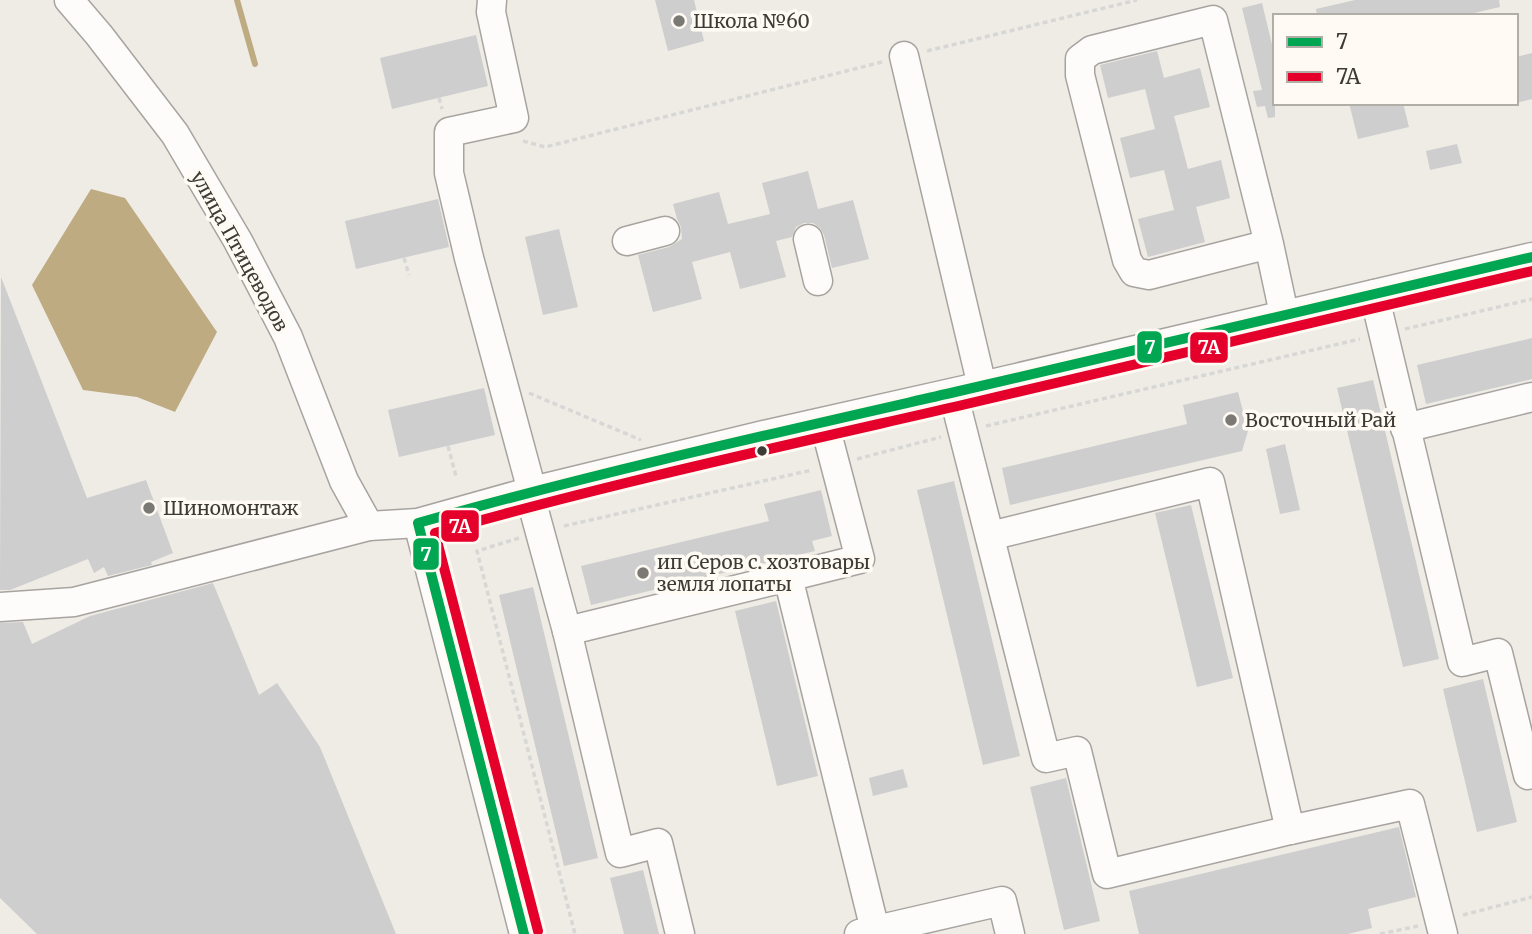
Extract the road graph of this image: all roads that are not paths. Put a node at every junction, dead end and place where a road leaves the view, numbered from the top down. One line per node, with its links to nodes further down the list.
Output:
1 (69, 0): 19 (street, улица Птицеводов)
2 (492, 0): 17 (street)
3 (904, 56): 12 (street)
4 (665, 231): 6 (street)
5 (808, 239): 9 (street)
6 (627, 241)
7 (1269, 244): 7 (street); 11 (street)
8 (1532, 257): 10 (street)
9 (818, 281)
10 (1374, 294): 11 (street); 16 (street)
11 (1284, 314): 12 (street)
12 (982, 386): 13 (street)
13 (953, 393): 15 (street); 20 (street)
14 (1532, 397): 16 (street)
15 (824, 422): 17 (street); 21 (street)
16 (1405, 428): 24 (street)
17 (531, 492): 18 (street); 23 (street)
18 (418, 523): 19 (street); 27 (street)
19 (369, 526): 22 (street)
20 (990, 536): 25 (street); 25 (street)
21 (788, 577): 23 (street); 26 (street)
22 (0, 607)
23 (567, 631): 28 (street)
24 (1532, 774)
25 (1290, 830): 30 (street)
26 (867, 932): 29 (street)
27 (524, 934)
28 (680, 934)
29 (1010, 934)
30 (1443, 934)

